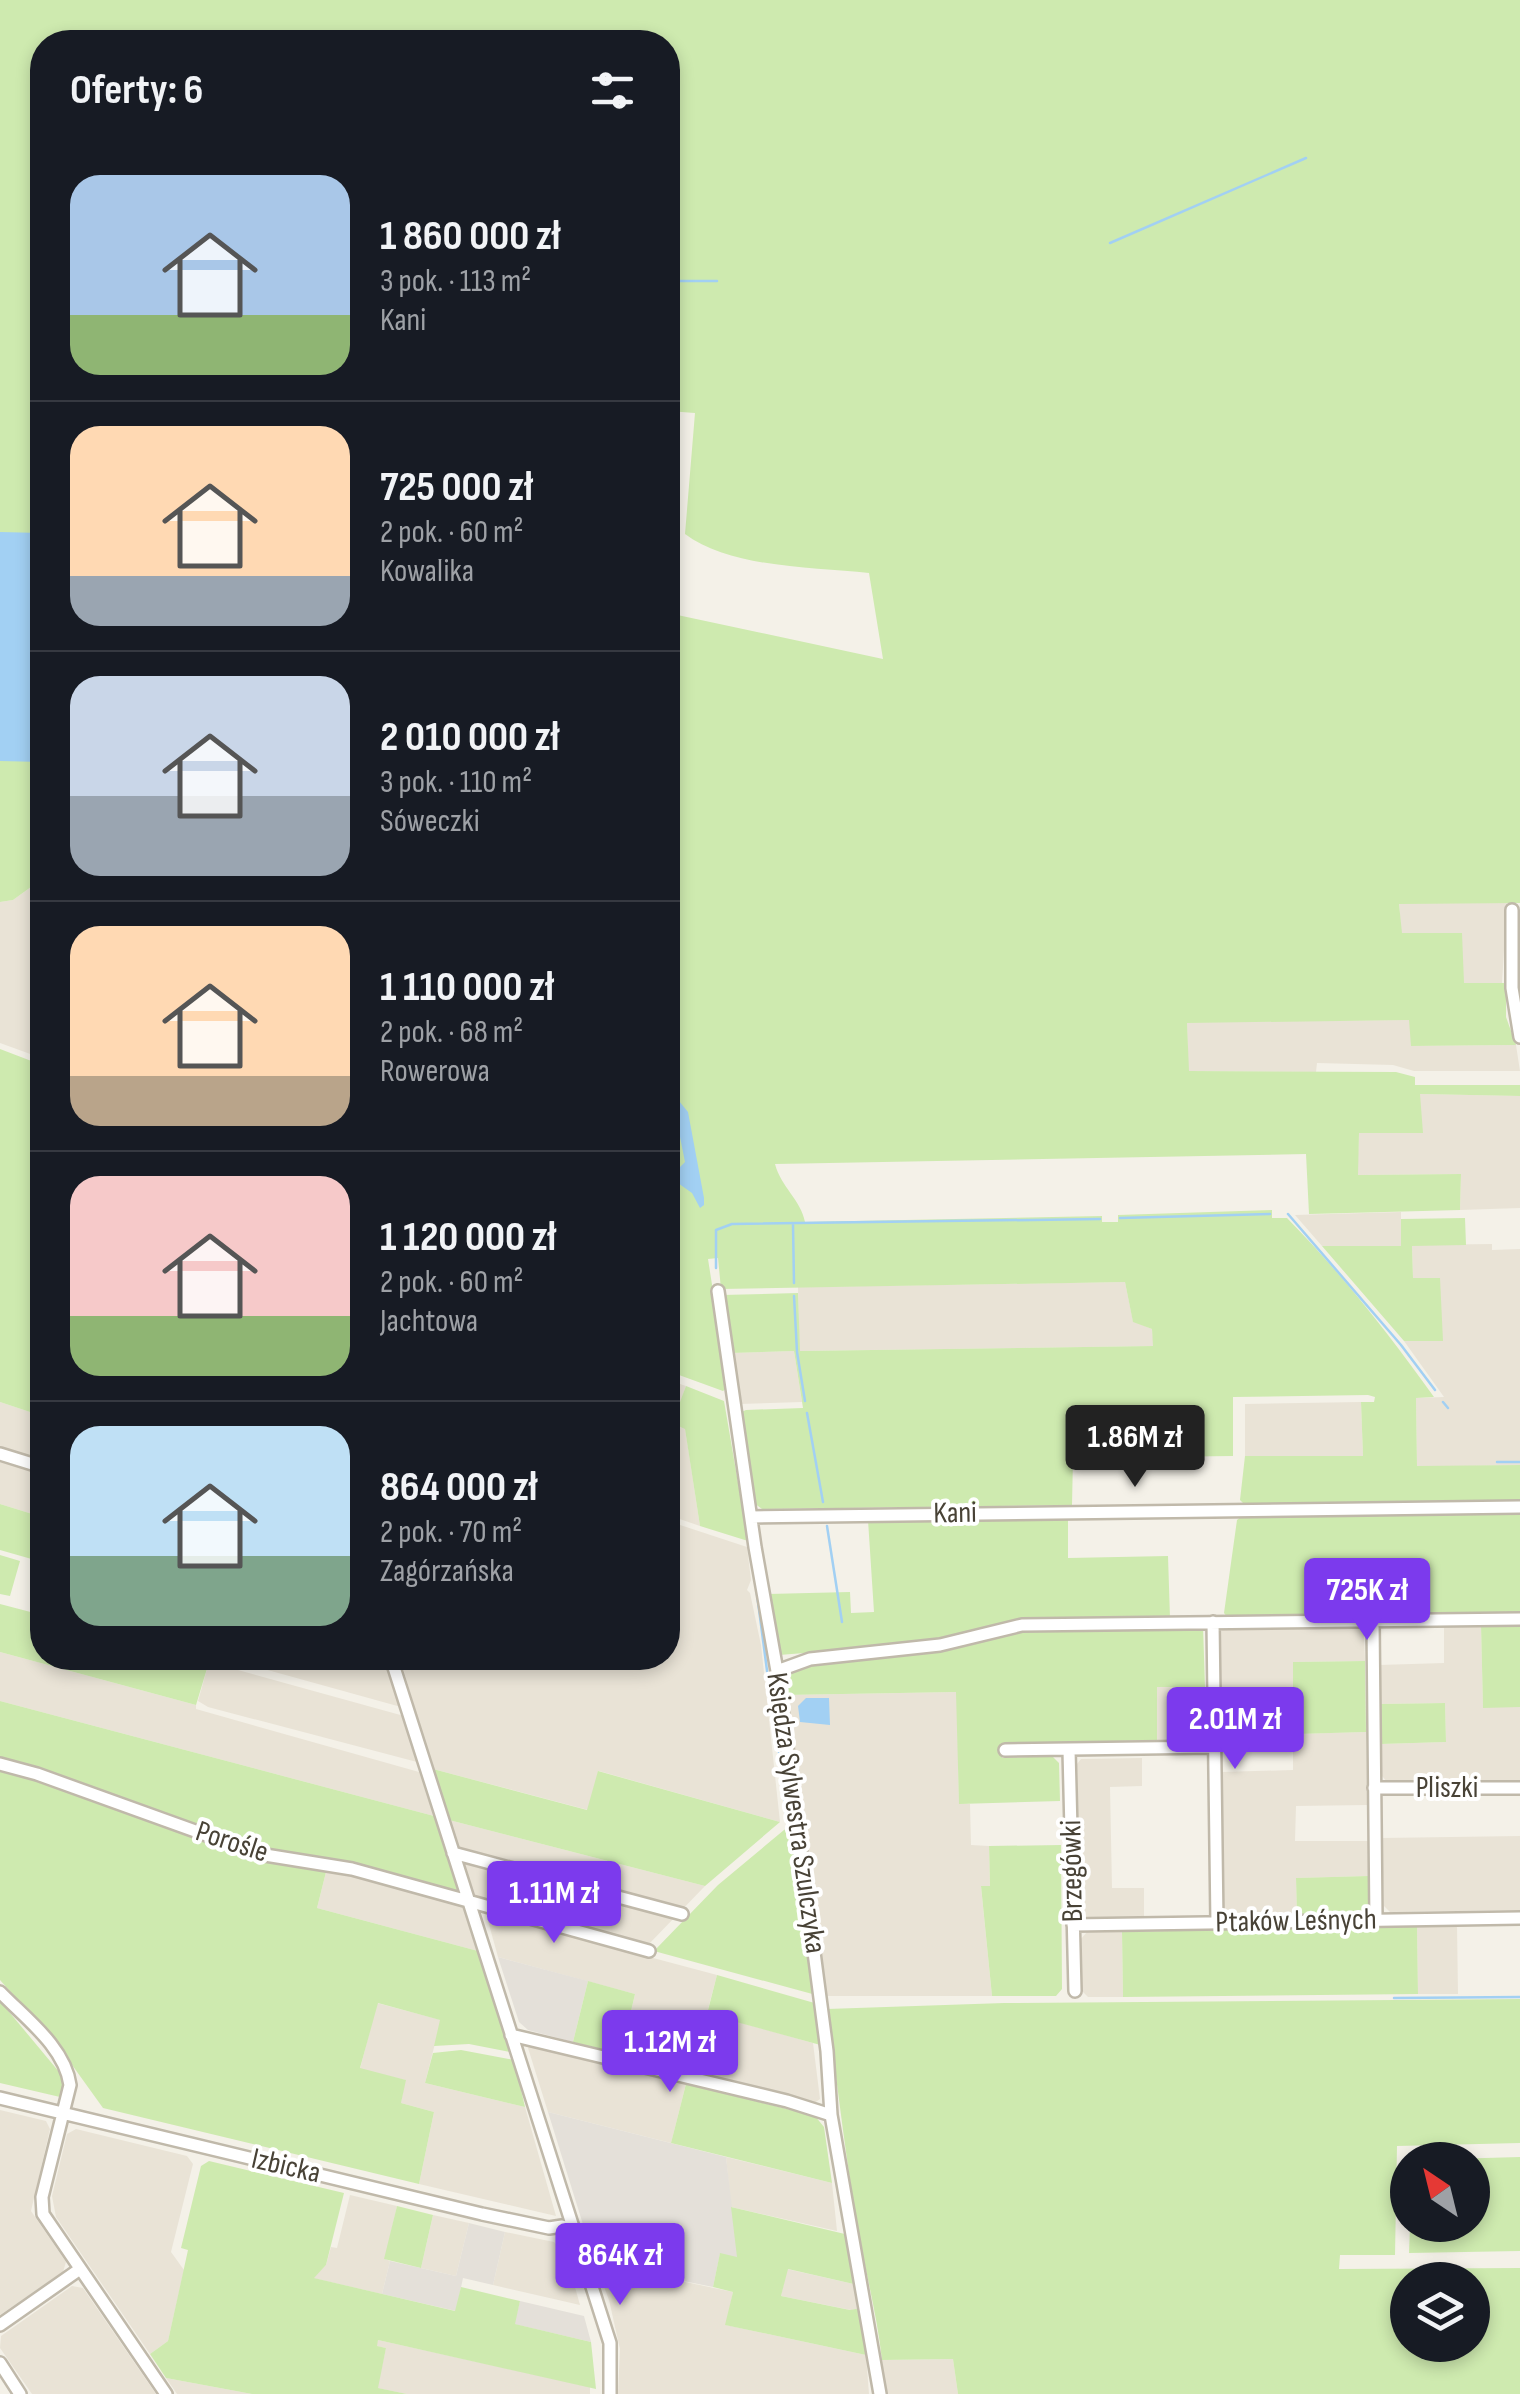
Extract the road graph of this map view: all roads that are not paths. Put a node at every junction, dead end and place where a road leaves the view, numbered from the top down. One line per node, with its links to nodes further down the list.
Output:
1 (1512, 910): 2 (street)
2 (1520, 1037)
3 (718, 1291): 7 (street, Księdza Sylwestra Szulczyka)
4 (0, 1454): 5 (street)
5 (30, 1463)
6 (1520, 1507): 7 (street, Kani)
7 (750, 1517): 12 (street, Księdza Sylwestra Szulczyka)
8 (1520, 1619): 10 (street)
9 (1212, 1622): 10 (street); 12 (street); 13 (street)
10 (1373, 1622): 17 (street)
11 (394, 1670): 19 (street)
12 (777, 1671): 32 (street, Księdza Sylwestra Szulczyka)
13 (1214, 1747): 15 (street); 24 (street)
14 (1004, 1750): 15 (street)
15 (1069, 1750): 25 (street, Brzegówki)
16 (0, 1764): 20 (street, Porośle)
17 (1374, 1788): 18 (street, Pliszki); 23 (street)
18 (1520, 1788)
19 (453, 1854): 20 (street); 21 (street)
20 (469, 1902): 26 (street, Porośle); 29 (street)
21 (682, 1914)
22 (1520, 1918): 23 (street, Ptaków Leśnych)
23 (1376, 1920): 24 (street, Ptaków Leśnych)
24 (1217, 1922): 25 (street, Ptaków Leśnych)
25 (1073, 1925): 27 (street, Brzegówki)
26 (649, 1951)
27 (1074, 1991)
28 (0, 1992): 31 (street)
29 (511, 2036): 32 (street); 33 (street)
30 (0, 2098): 31 (street, Izbicka)
31 (64, 2113): 33 (street, Izbicka); 34 (street)
32 (831, 2115): 40 (street, Księdza Sylwestra Szulczyka)
33 (572, 2230): 39 (street)
34 (80, 2269): 35 (street); 38 (street)
35 (0, 2325)
36 (0, 2363): 37 (street)
37 (20, 2394)
38 (166, 2394)
39 (610, 2394)
40 (880, 2394)

